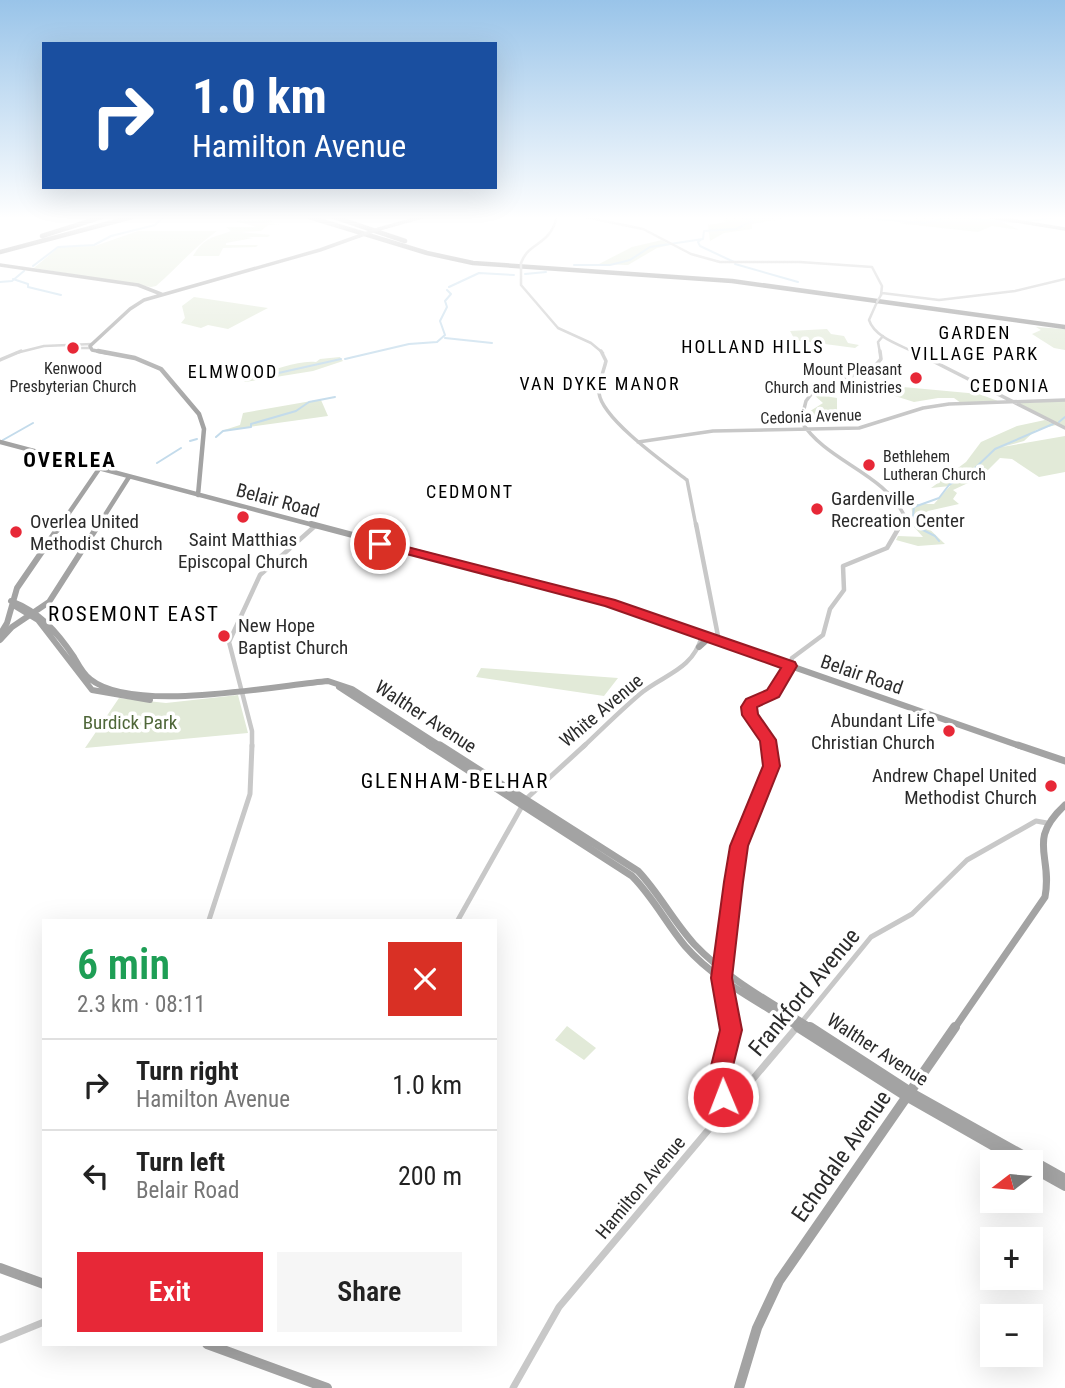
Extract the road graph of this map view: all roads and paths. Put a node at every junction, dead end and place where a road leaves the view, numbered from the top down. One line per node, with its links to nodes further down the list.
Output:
1 (116, 282): 10 (main road)
2 (205, 282): 10 (main road, bridge)
3 (521, 282): 21 (street, bridge)
4 (738, 282): 12 (highway)
5 (751, 282): 12 (highway)
6 (755, 282): 12 (highway)
7 (767, 282): 12 (highway)
8 (880, 282): 11 (street)
9 (1054, 282): 11 (street)
10 (161, 294): 14 (main road)
11 (881, 294): 13 (street, bridge)
12 (1065, 325)
13 (883, 336): 17 (street); 19 (street)
14 (91, 346): 15 (street); 24 (main road)
15 (0, 360)
16 (1065, 400): 17 (street, Cedonia Avenue)
17 (1013, 402): 18 (street); 19 (street, Cedonia Avenue)
18 (1065, 428)
19 (807, 430): 21 (street, Cedonia Avenue); 36 (street, Hamilton Avenue)
20 (0, 442): 22 (main road, Belair Road)
21 (638, 442): 34 (street)
22 (99, 469): 23 (main road, Belair Road); 27 (main road)
23 (129, 477): 24 (main road, Belair Road); 26 (main road)
24 (198, 495): 25 (main road, Belair Road)
25 (315, 526): 31 (main road, Belair Road); 37 (street)
26 (49, 602): 28 (main road); 29 (main road)
27 (11, 603): 28 (main road, Walther Avenue); 30 (main road)
28 (34, 613): 29 (main road, Walther Avenue); 33 (main road); 37 (main road, Walther Avenue)
29 (45, 618): 37 (main road, Walther Avenue)
30 (0, 634)
31 (702, 636): 32 (main road, Belair Road); 35 (street, White Avenue)
32 (709, 638): 34 (main road, Belair Road); 35 (main road)
33 (0, 640)
34 (719, 641): 36 (main road, Belair Road)
35 (699, 647): 39 (street, White Avenue)
36 (791, 662): 38 (main road, Belair Road); 44 (street, Hamilton Avenue)
37 (241, 691): 39 (main road, Walther Avenue); 42 (street)
38 (1065, 761)
39 (523, 802): 43 (street, White Avenue); 44 (main road, Walther Avenue)
40 (1062, 807): 41 (main road)
41 (1047, 824): 45 (street, Frankford Avenue); 46 (main road, Echodale Avenue)
42 (209, 919)
43 (459, 919)
44 (722, 974): 45 (main road, Walther Avenue); 47 (street, Hamilton Avenue)
45 (800, 1024): 46 (main road, Walther Avenue); 47 (street, Frankford Avenue)
46 (908, 1094): 48 (main road, Walther Avenue); 50 (main road, Walther Avenue); 59 (main road, Echodale Avenue)
47 (715, 1122): 58 (street, Hamilton Avenue)
48 (1002, 1150)
49 (1043, 1174): 51 (main road)
50 (1065, 1179)
51 (1065, 1186)
52 (0, 1268): 53 (main road)
53 (42, 1283)
54 (42, 1323): 55 (street)
55 (0, 1340)
56 (222, 1346): 57 (main road)
57 (327, 1388)
58 (513, 1388)
59 (739, 1388)

